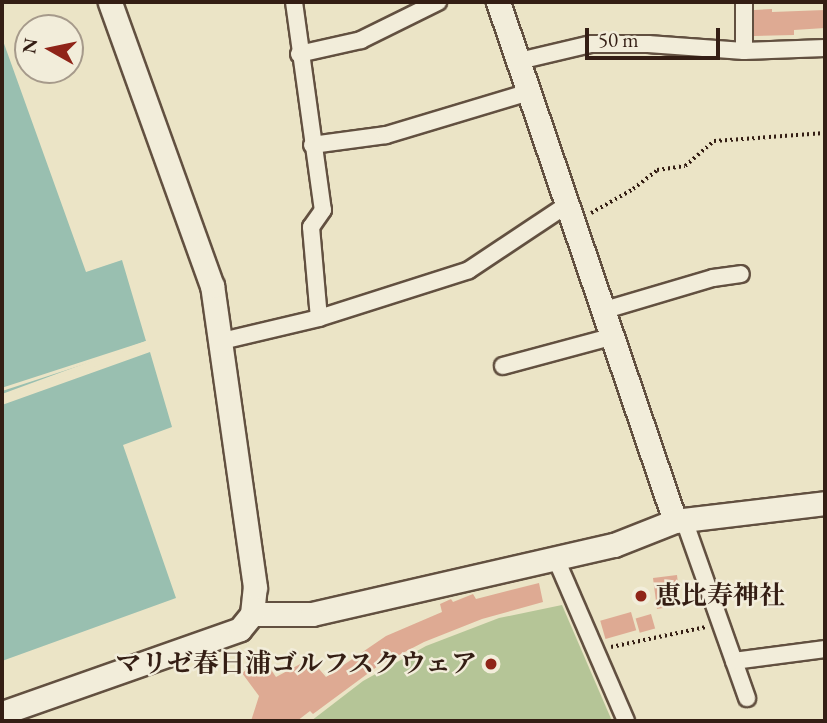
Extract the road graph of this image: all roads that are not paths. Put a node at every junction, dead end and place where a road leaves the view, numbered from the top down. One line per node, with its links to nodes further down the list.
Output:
1 (110, 2): 17 (street)
2 (294, 2): 8 (street)
3 (438, 2): 8 (street)
4 (498, 2): 9 (street)
5 (744, 2): 7 (street)
6 (825, 48): 7 (street)
7 (744, 51): 9 (street)
8 (299, 54): 11 (street)
9 (519, 61): 10 (street)
10 (529, 92): 11 (street); 12 (street)
11 (312, 145): 15 (street)
12 (570, 213): 14 (street); 15 (street)
13 (740, 274): 14 (street)
14 (605, 310): 16 (street)
15 (319, 318): 17 (street)
16 (614, 336): 18 (street); 20 (street)
17 (222, 341): 22 (street)
18 (503, 366)
19 (825, 503): 20 (street)
20 (679, 521): 21 (street); 24 (street)
21 (556, 559): 22 (street); 27 (street)
22 (252, 614): 26 (street)
23 (825, 649): 24 (street)
24 (734, 661): 25 (street)
25 (747, 698)
26 (2, 713)
27 (626, 721)

